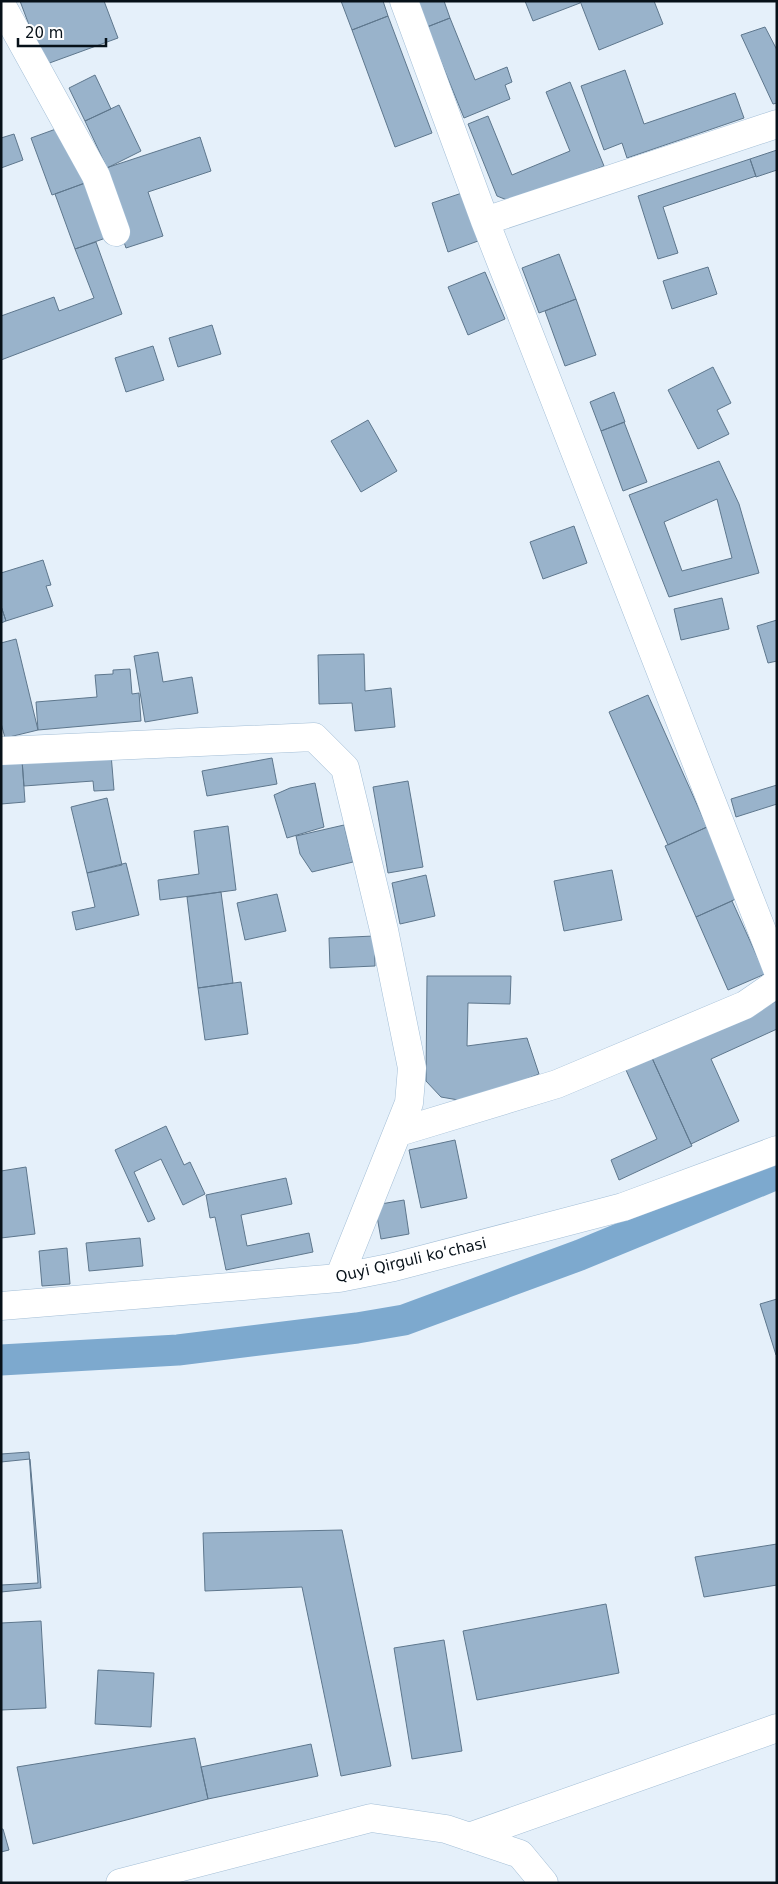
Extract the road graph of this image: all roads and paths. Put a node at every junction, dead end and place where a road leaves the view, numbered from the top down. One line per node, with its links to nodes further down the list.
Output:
1 (404, 1): 4 (street)
2 (1, 4): 5 (street)
3 (777, 124): 4 (street)
4 (484, 221): 7 (street)
5 (116, 232)
6 (1, 751): 9 (street)
7 (777, 969)
8 (777, 983): 9 (street)
9 (398, 1132): 11 (street)
10 (777, 1150): 11 (street, Quyi Qirguli koʻchasi)
11 (339, 1278): 12 (street, Quyi Qirguli koʻchasi)
12 (1, 1306)
13 (777, 1728): 14 (street)
14 (469, 1837): 15 (street); 16 (street)
15 (120, 1883)
16 (544, 1883)

